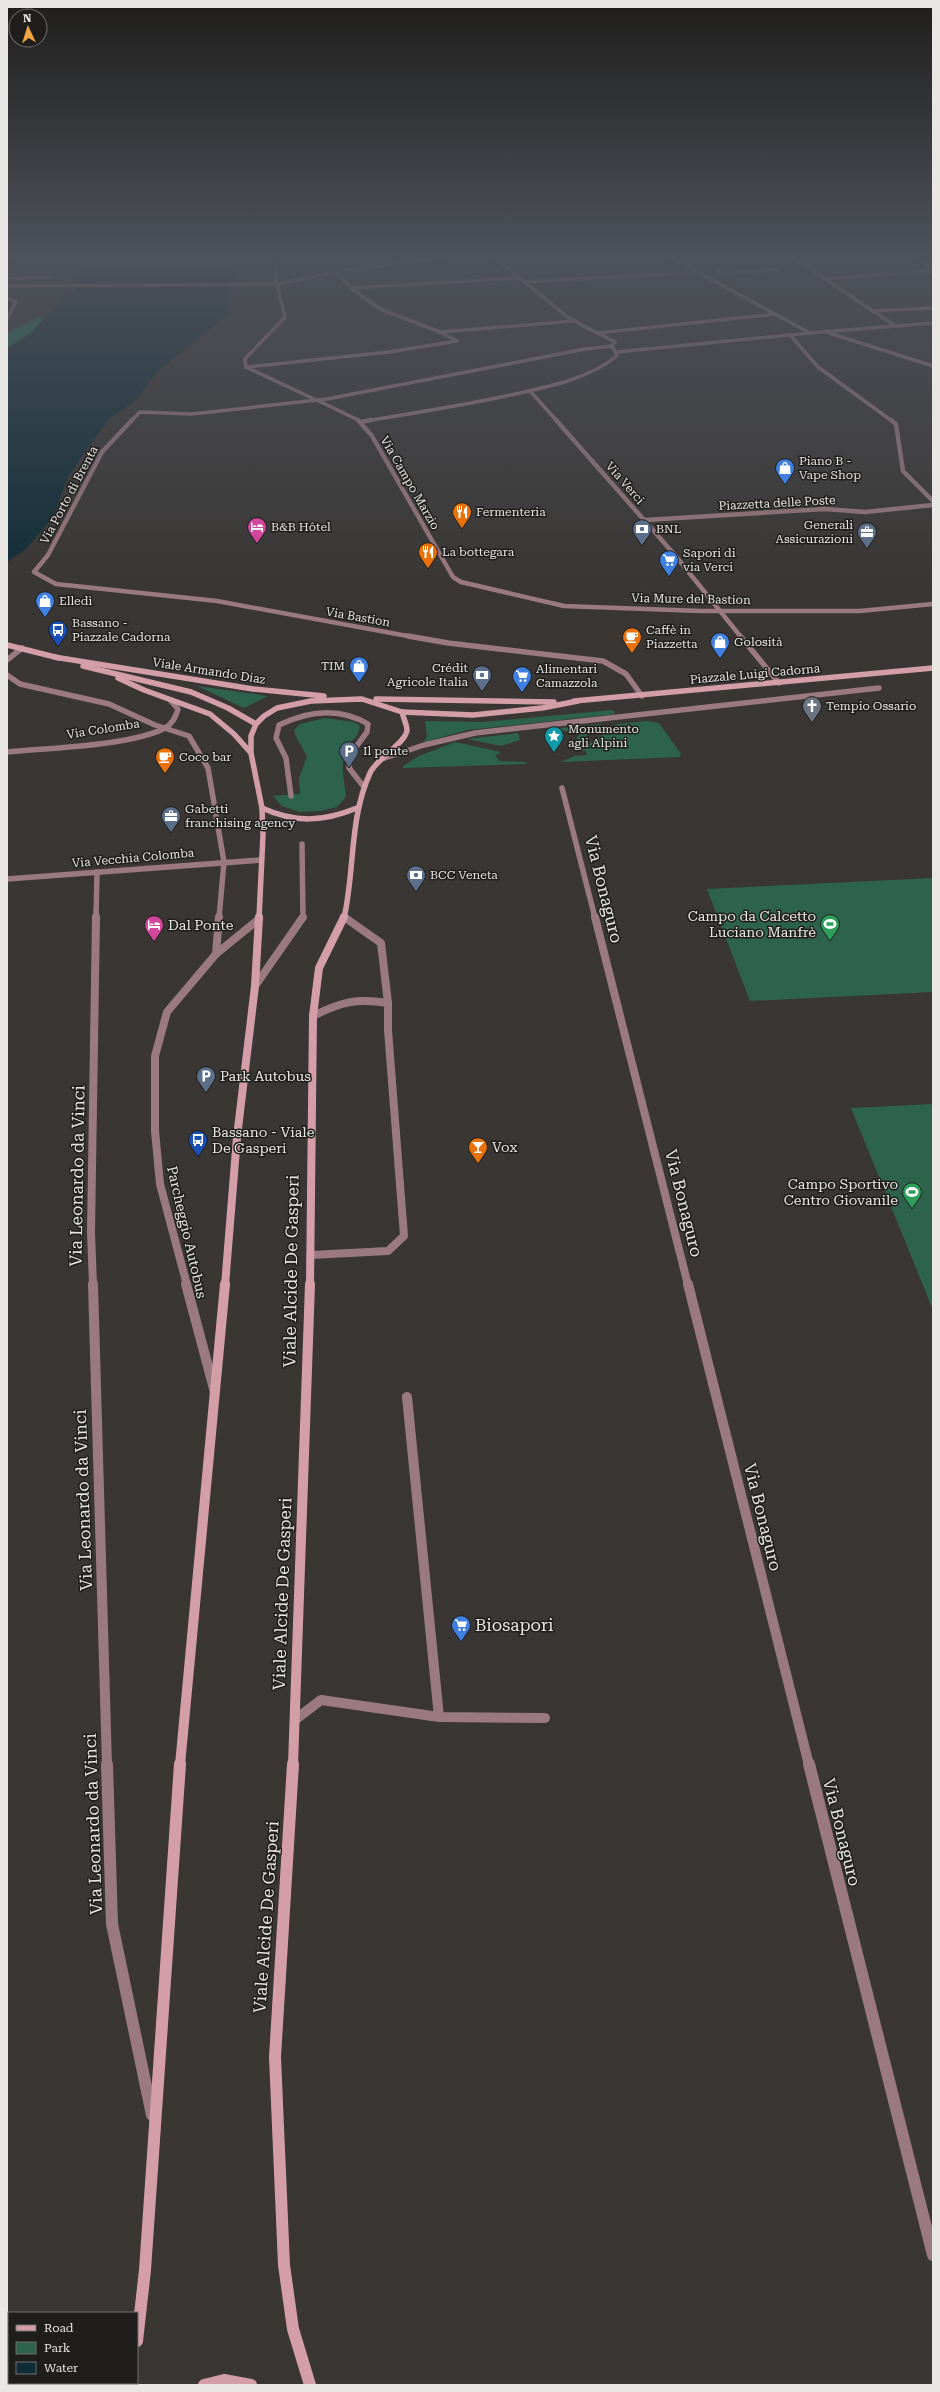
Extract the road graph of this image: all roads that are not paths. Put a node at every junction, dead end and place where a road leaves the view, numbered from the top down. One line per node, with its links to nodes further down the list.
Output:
1 (248, 368): 6 (street, bridge)
2 (489, 368): 11 (street, Via Porto di Brenta)
3 (603, 368): 5 (street)
4 (819, 368): 7 (street)
5 (530, 391): 6 (street); 9 (street, Via Verci)
6 (360, 422): 10 (street, Via Campo Marzio)
7 (933, 501)
8 (933, 505): 9 (street, Piazzetta delle Poste)
9 (645, 520): 13 (street, Via Verci)
10 (452, 577): 13 (street, Via Mure del Bastion)
11 (56, 584): 23 (street, Via Bastion)
12 (933, 604): 13 (street, Via Mure del Bastion)
13 (721, 611): 21 (street, Via Verci)
14 (7, 645): 15 (main road, Viale Armando Diaz)
15 (22, 648): 16 (main road, Viale Armando Diaz); 17 (street)
16 (54, 656): 19 (main road, Viale Armando Diaz); 24 (main road, Viale Armando Diaz)
17 (7, 660)
18 (933, 668): 21 (main road, Piazzale Luigi Cadorna)
19 (107, 673): 25 (main road, Viale Armando Diaz); 28 (main road, Viale Armando Diaz)
20 (7, 675): 29 (street)
21 (779, 683): 23 (main road, Piazzale Luigi Cadorna)
22 (879, 688): 32 (street)
23 (642, 696): 26 (main road, Piazzale Luigi Cadorna)
24 (362, 699): 26 (main road, Piazzale Luigi Cadorna); 27 (main road, Piazzale Luigi Cadorna); 28 (main road, Piazzale Luigi Cadorna)
25 (170, 700): 29 (street); 31 (main road, Viale Armando Diaz)
26 (578, 701): 27 (main road, Piazzale Luigi Cadorna)
27 (402, 712): 32 (main road)
28 (256, 724): 31 (main road)
29 (165, 728): 30 (street, Via Colomba); 40 (street)
30 (7, 752)
31 (251, 752): 36 (main road)
32 (379, 760): 33 (main road)
33 (364, 787): 35 (street); 37 (main road)
34 (562, 788): 56 (street, Via Bonaguro)
35 (291, 796)
36 (262, 808): 37 (main road); 39 (main road)
37 (357, 808): 43 (main road, Viale Alcide De Gasperi)
38 (302, 844): 46 (street)
39 (261, 860): 40 (street, Via Vecchia Colomba); 44 (main road)
40 (224, 862): 41 (street, Via Vecchia Colomba); 45 (street)
41 (97, 872): 42 (street, Via Vecchia Colomba); 55 (street, Via Leonardo da Vinci)
42 (7, 879)
43 (344, 917): 47 (street); 48 (main road, Viale Alcide De Gasperi)
44 (259, 919): 45 (street, Parcheggio Autobus); 46 (main road)
45 (216, 954): 50 (street, Parcheggio Autobus)
46 (254, 986): 50 (main road)
47 (388, 1003): 48 (street); 49 (street)
48 (313, 1016): 49 (main road, Viale Alcide De Gasperi)
49 (311, 1255): 54 (main road, Viale Alcide De Gasperi)
50 (216, 1395): 55 (main road)
51 (407, 1397): 52 (street)
52 (439, 1717): 53 (street); 54 (street)
53 (545, 1718)
54 (296, 1719): 60 (main road, Viale Alcide De Gasperi)
55 (154, 2123): 57 (main road)
56 (933, 2255)
57 (138, 2332)
58 (204, 2385): 59 (main road)
59 (251, 2385)
60 (310, 2385)

